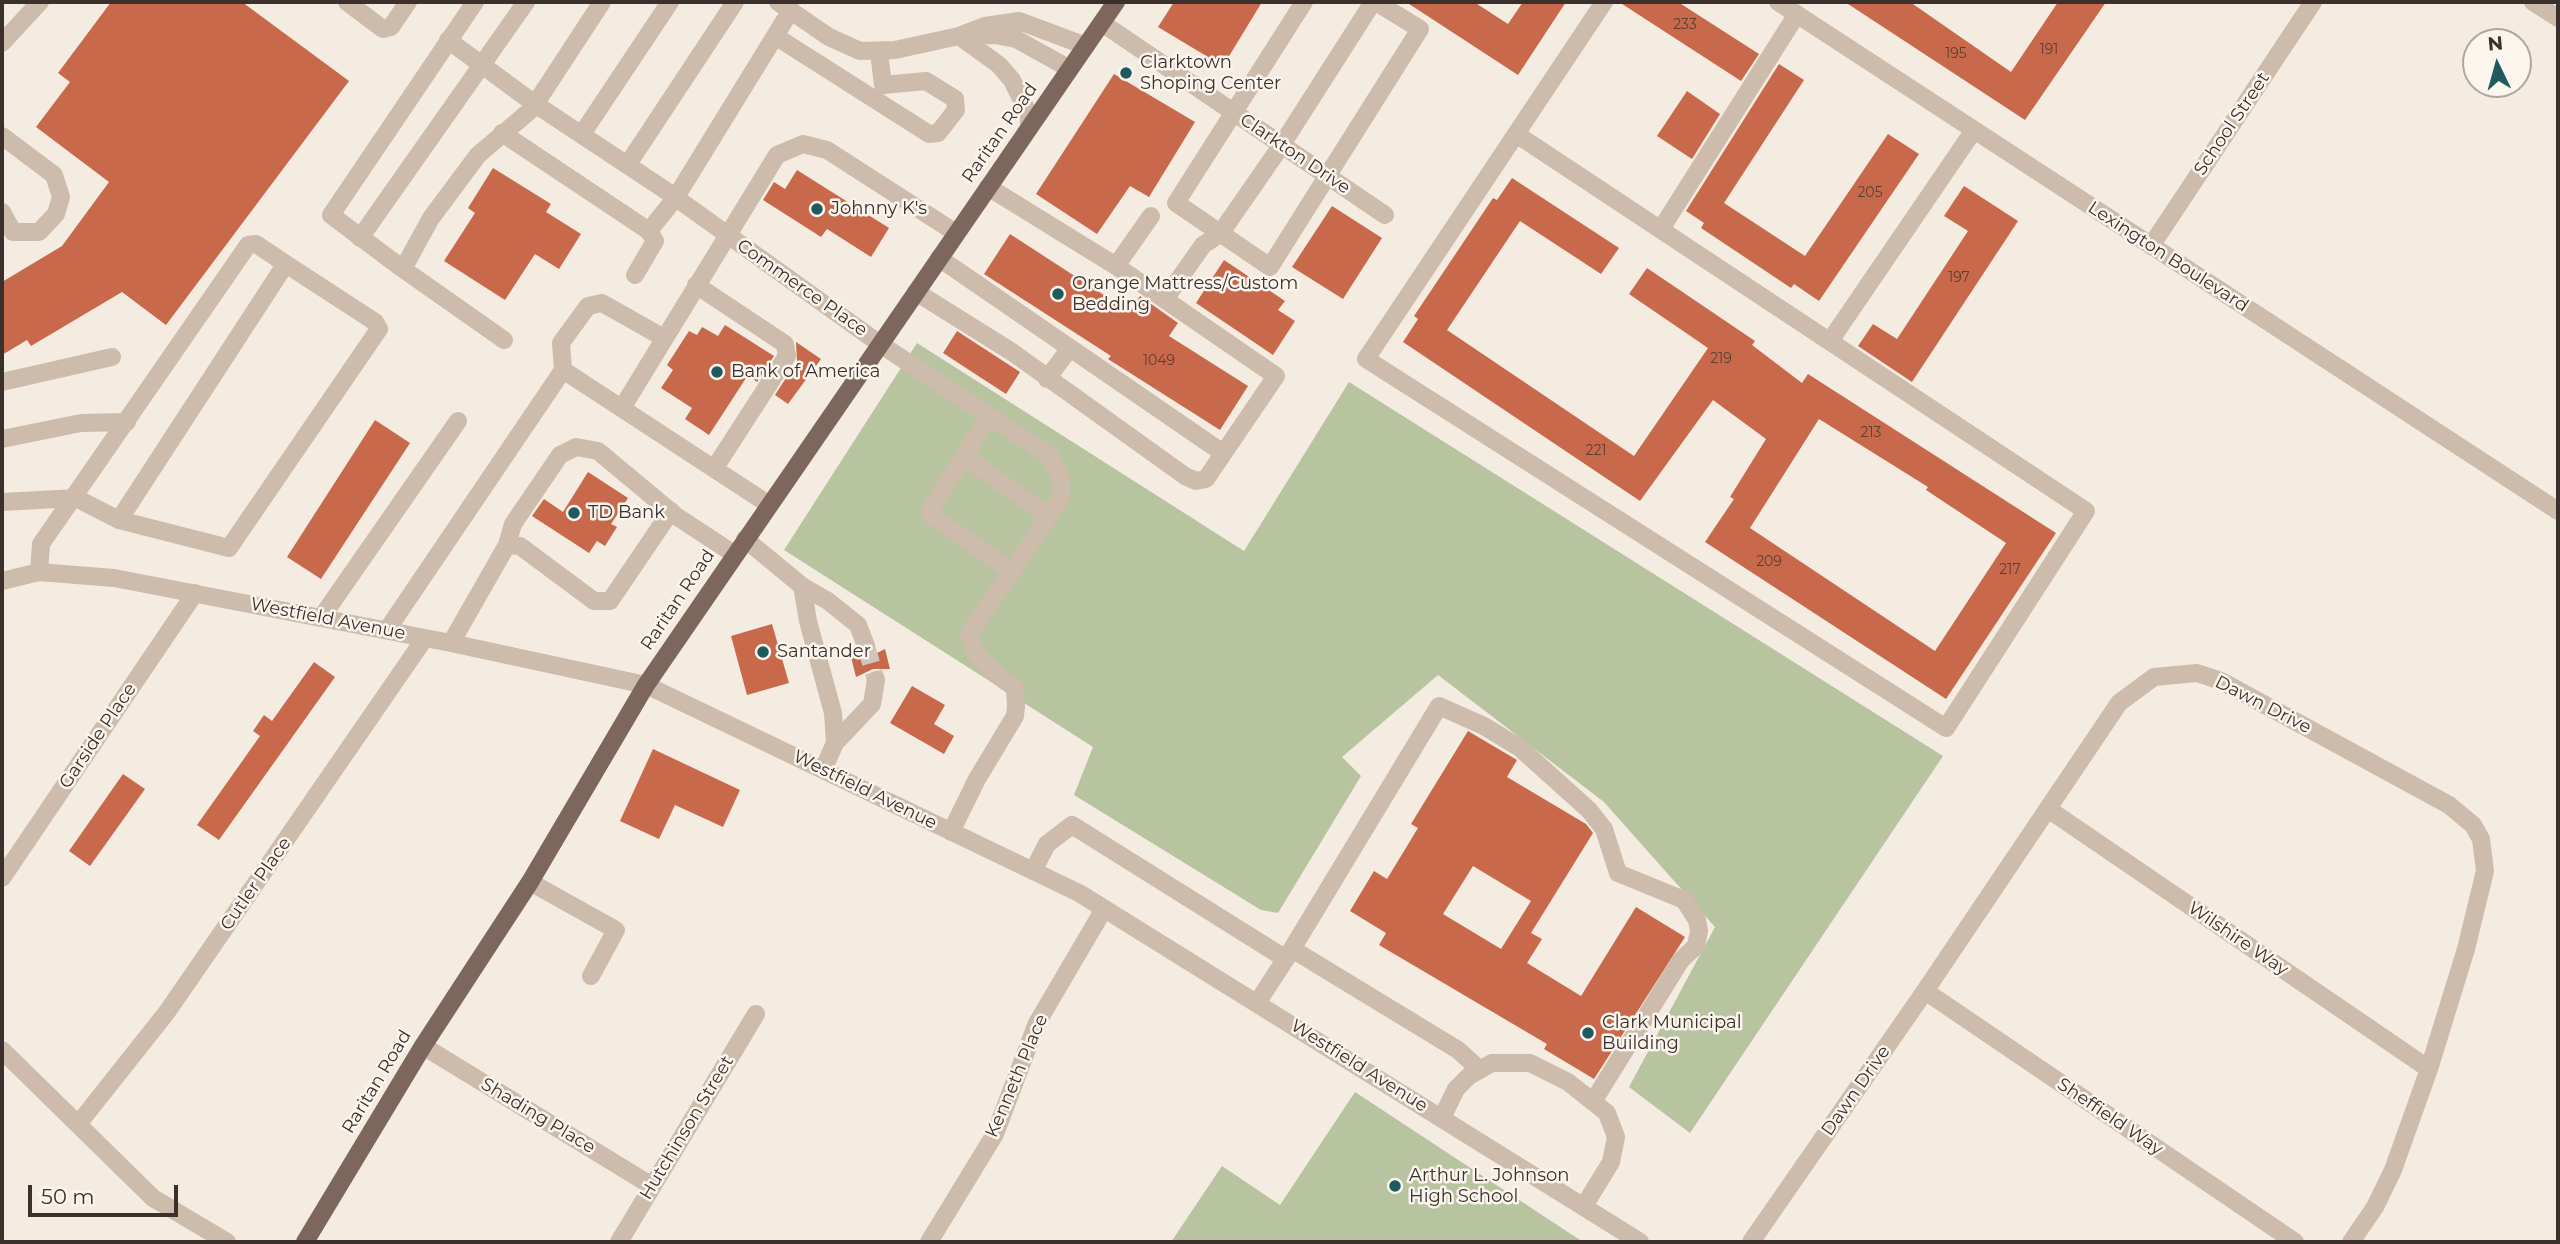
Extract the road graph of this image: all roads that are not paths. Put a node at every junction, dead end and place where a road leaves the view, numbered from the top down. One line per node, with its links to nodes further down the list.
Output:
1 (40, 2): 20 (street)
2 (346, 2): 3 (street)
3 (408, 2)
4 (475, 2): 23 (street)
5 (526, 2): 26 (street)
6 (602, 2): 28 (street)
7 (670, 2): 33 (street)
8 (735, 2): 37 (street)
9 (1116, 2): 19 (main road, Raritan Road)
10 (1304, 2): 29 (street)
11 (1375, 2): 36 (street); 38 (street)
12 (1604, 2): 34 (street)
13 (1778, 2): 17 (street, Lexington Boulevard)
14 (2313, 2): 50 (street, School Street)
15 (2533, 2): 18 (street)
16 (784, 6): 21 (street); 25 (street)
17 (1797, 14): 31 (street, Lexington Boulevard); 44 (street)
18 (2558, 18)
19 (1102, 23): 24 (main road, Raritan Road); 29 (street, Clarkton Drive)
20 (5, 35)
21 (775, 36): 25 (street); 40 (street)
22 (959, 36): 24 (street); 25 (street); 27 (street); 30 (street)
23 (448, 40): 26 (street, Commerce Place); 49 (street)
24 (1086, 46): 27 (main road, Raritan Road)
25 (879, 52)
26 (483, 66): 28 (street, Commerce Place); 49 (street)
27 (1070, 69): 30 (main road, Raritan Road)
28 (535, 104): 32 (street); 33 (street, Commerce Place)
29 (1232, 111): 36 (street, Clarkton Drive); 48 (street)
30 (1030, 128): 39 (main road, Raritan Road)
31 (1973, 130): 50 (street, Lexington Boulevard); 61 (street)
32 (502, 133): 45 (street); 54 (street)
33 (582, 134): 37 (street, Commerce Place)
34 (1516, 134): 44 (street); 61 (street)
35 (2, 136): 41 (street)
36 (1281, 146): 38 (street, Clarkton Drive); 48 (street)
37 (628, 164): 40 (street, Commerce Place)
38 (1329, 177): 42 (street, Clarkton Drive); 48 (street)
39 (988, 187): 47 (main road, Raritan Road); 53 (street)
40 (676, 197): 45 (street); 46 (street, Commerce Place)
41 (2, 212)
42 (1385, 215)
43 (1151, 216): 53 (street)
44 (1661, 229): 61 (street)
45 (649, 231): 55 (street)
46 (725, 233): 47 (street); 56 (street); 62 (street, Commerce Place)
47 (956, 233): 51 (main road, Raritan Road)
48 (1220, 234): 58 (street)
49 (360, 238): 54 (street)
50 (2151, 246): 80 (street, Lexington Boulevard)
51 (939, 258): 57 (main road, Raritan Road); 63 (street)
52 (289, 266): 71 (street); 82 (street); 82 (street)
53 (1116, 266): 58 (street)
54 (403, 269): 60 (street)
55 (635, 275)
56 (696, 285): 59 (street); 75 (street)
57 (916, 292): 62 (main road, Raritan Road); 66 (street)
58 (1165, 299): 73 (street)
59 (664, 338): 65 (street); 68 (street)
60 (504, 340)
61 (1830, 341)
62 (880, 344): 69 (street, Commerce Place); 78 (main road, Raritan Road)
63 (1070, 348): 66 (street); 73 (street)
64 (112, 357): 67 (street)
65 (564, 370): 68 (street); 91 (street)
66 (1047, 379): 73 (street)
67 (2, 382)
68 (622, 408): 75 (street)
69 (989, 416): 74 (street); 81 (street, Commerce Place)
70 (458, 421): 90 (street)
71 (127, 422): 72 (street); 76 (street)
72 (2, 439)
73 (1223, 453)
74 (964, 456): 81 (street); 85 (street)
75 (714, 469): 78 (street)
76 (76, 498): 77 (street); 82 (street); 86 (street)
77 (2, 502)
78 (768, 504): 84 (main road, Raritan Road)
79 (671, 511): 83 (street); 83 (street); 84 (street)
80 (2558, 511)
81 (1048, 516): 85 (street, Commerce Place)
82 (119, 520)
83 (507, 545): 93 (street)
84 (740, 547): 88 (street); 96 (main road, Raritan Road)
85 (1011, 571): 100 (street, Commerce Place)
86 (39, 572): 87 (street, Westfield Avenue); 89 (street, Westfield Avenue)
87 (2, 581)
88 (802, 586): 94 (street); 97 (street)
89 (195, 593): 90 (street, Westfield Avenue); 102 (street, Garside Place)
90 (321, 618): 91 (street, Westfield Avenue)
91 (387, 631): 92 (street, Westfield Avenue)
92 (425, 638): 93 (street, Westfield Avenue); 116 (street, Cutler Place)
93 (451, 643): 96 (street, Westfield Avenue)
94 (866, 646)
95 (876, 680): 97 (street)
96 (646, 685): 98 (street, Westfield Avenue); 103 (main road, Raritan Road)
97 (835, 743): 98 (street)
98 (823, 770): 100 (street, Westfield Avenue)
99 (2048, 809): 107 (street, Dawn Drive); 112 (street, Wilshire Way); 112 (street, Dawn Drive)
100 (951, 832): 101 (street, Westfield Avenue)
101 (1033, 871): 104 (street, Westfield Avenue); 105 (street)
102 (2, 878)
103 (530, 882): 106 (street); 110 (main road, Raritan Road)
104 (1104, 909): 108 (street, Westfield Avenue); 122 (street, Kenneth Place)
105 (1289, 954): 108 (street); 113 (street); 114 (street)
106 (592, 976)
107 (1925, 991): 124 (street, Dawn Drive); 125 (street, Sheffield Way)
108 (1257, 1003): 115 (street, Westfield Avenue)
109 (756, 1014): 117 (street, Hutchinson Street)
110 (423, 1046): 117 (street, Shading Place); 120 (main road, Raritan Road)
111 (2, 1050): 116 (street)
112 (2429, 1069): 126 (street, Dawn Drive)
113 (1480, 1070): 114 (street); 115 (street)
114 (1594, 1100): 118 (street)
115 (1442, 1118): 118 (street, Westfield Avenue)
116 (79, 1123): 119 (street)
117 (652, 1186): 121 (street, Hutchinson Street)
118 (1584, 1206): 123 (street, Westfield Avenue)
119 (227, 1242)
120 (305, 1242)
121 (619, 1242)
122 (929, 1242)
123 (1640, 1242)
124 (1751, 1242)
125 (2295, 1242)
126 (2351, 1242)

